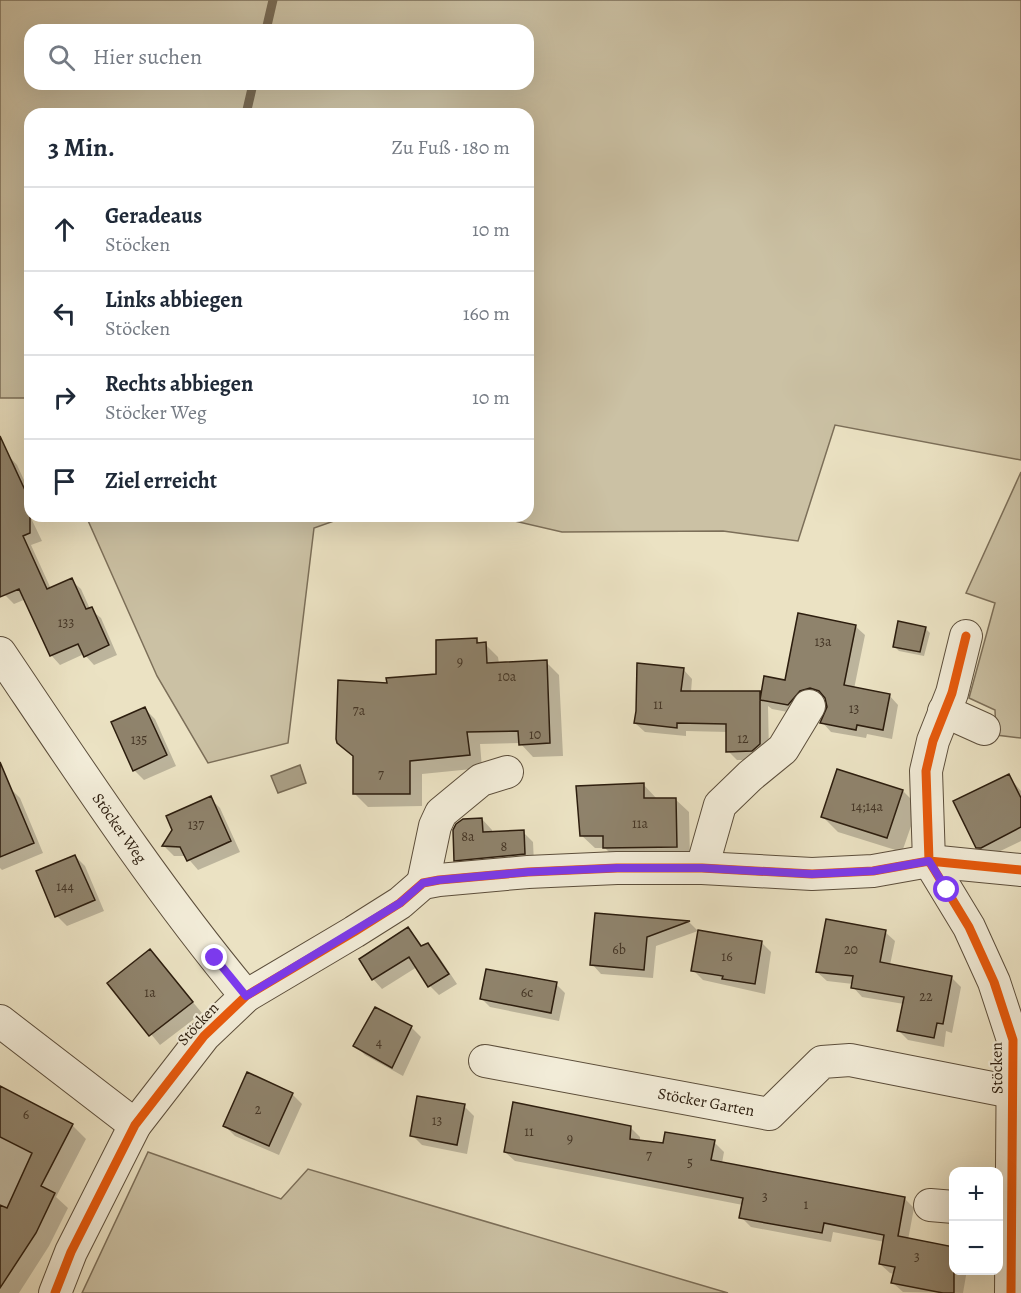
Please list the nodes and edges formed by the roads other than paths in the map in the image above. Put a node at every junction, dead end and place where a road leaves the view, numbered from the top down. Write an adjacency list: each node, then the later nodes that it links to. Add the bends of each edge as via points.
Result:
1 (966, 636): 4 (street, Stöcken)
2 (0, 653): 11 (street, Stöcker Weg, via 128,843)
3 (809, 706): 8 (street, via 783,749 720,805)
4 (945, 711): 5 (street); 7 (street, Stöcken, via 926,771)
5 (984, 729)
6 (507, 772): 10 (street, via 481,780 441,813)
7 (929, 861): 8 (street, via 873,871 812,874); 9 (street); 14 (street, Stöcken, via 969,927 994,982 1013,1040)
8 (702, 868): 10 (street, via 528,872)
9 (1021, 870)
10 (423, 883): 11 (street, Stöcken, via 400,903)
11 (246, 996): 15 (street, Stöcken, via 204,1036)
12 (0, 1021): 15 (street)
13 (485, 1061): 14 (street, Stöcker Garten, via 769,1114 822,1062 850,1060)
14 (1012, 1092): 16 (street, Stöcken)
15 (135, 1125): 17 (street, Stöcken, via 71,1252)
16 (1005, 1211): 18 (street, Stöcken)
17 (55, 1293)
18 (1011, 1293)

